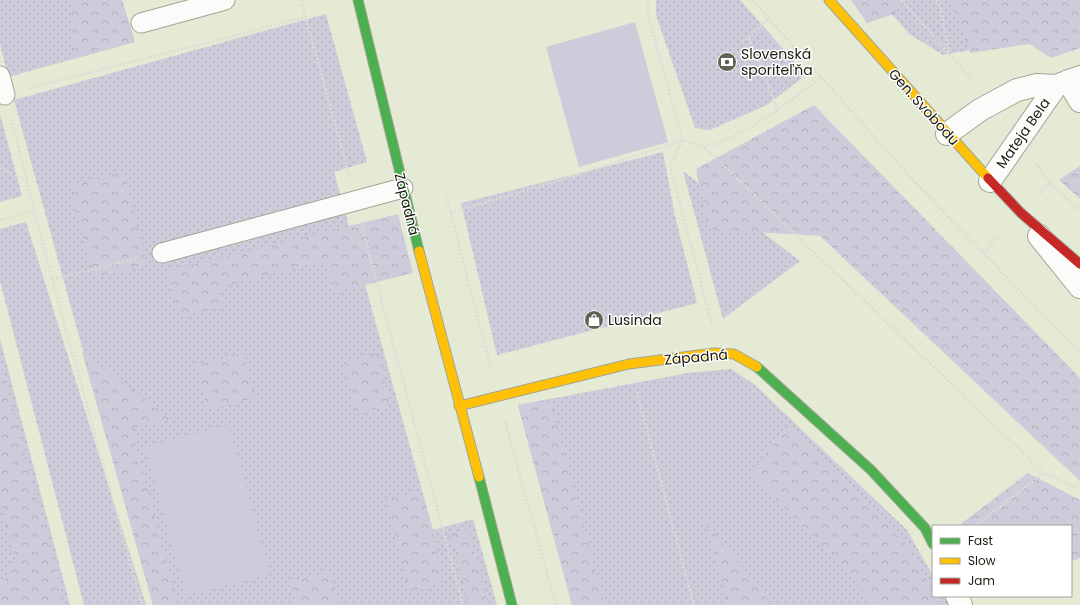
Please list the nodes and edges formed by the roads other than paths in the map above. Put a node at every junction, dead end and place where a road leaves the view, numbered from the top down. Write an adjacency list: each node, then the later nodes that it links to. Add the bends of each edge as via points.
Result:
1 (225, 0): 4 (lane)
2 (358, 0): 11 (street, Západná)
3 (829, 0): 9 (street, Gen. Svobodu)
4 (141, 23)
5 (0, 76): 7 (lane)
6 (1068, 82): 8 (street); 9 (street, Mateja Bela, via 1017,90); 10 (street, Mateja Bela)
7 (5, 95)
8 (1080, 101)
9 (947, 134): 10 (street, Gen. Svobodu)
10 (990, 180): 12 (street, Gen. Svobodu)
11 (403, 188): 13 (lane); 16 (street, Západná)
12 (1021, 213): 14 (street, Gen. Svobodu); 15 (street, Gen. Svobodu)
13 (162, 253)
14 (1080, 264)
15 (1080, 287)
16 (459, 406): 17 (street, Západná, via 629,364 714,353 734,354 754,365 871,470 925,528); 18 (street, Západná)
17 (932, 542)
18 (512, 605)

